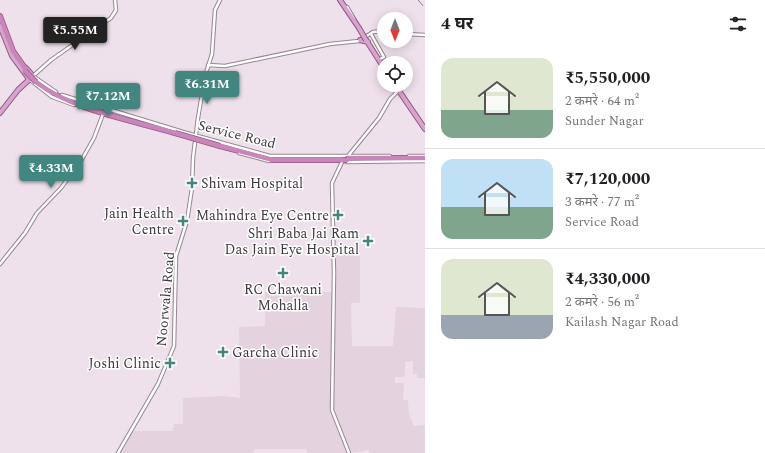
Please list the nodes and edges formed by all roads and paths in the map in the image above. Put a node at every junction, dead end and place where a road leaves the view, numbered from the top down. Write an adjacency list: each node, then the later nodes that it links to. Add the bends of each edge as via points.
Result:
1 (115, 0): 18 (street, via 116,10 112,17 54,56)
2 (220, 0): 16 (street, Noorwala Road, via 215,10)
3 (340, 0): 12 (main road, bridge)
4 (0, 11): 18 (main road, via 15,50)
5 (0, 16): 17 (highway, via 13,51)
6 (1, 26): 17 (highway, via 12,52); 19 (main road, Service Road, via 12,56)
7 (377, 33): 8 (street)
8 (371, 34): 11 (street); 15 (street)
9 (413, 34): 10 (street)
10 (425, 35)
11 (360, 40): 12 (main road); 16 (street, via 226,66)
12 (367, 40): 13 (main road); 14 (main road)
13 (377, 56)
14 (378, 56)
15 (384, 56)
16 (208, 66): 31 (street, Noorwala Road)
17 (26, 71): 23 (highway, bridge, via 36,82)
18 (33, 75): 19 (main road); 23 (street, via 52,90)
19 (29, 79): 24 (main road); 25 (street, Service Road, via 57,99)
20 (395, 92): 35 (street, via 379,118)
21 (401, 92): 28 (main road)
22 (401, 92): 29 (main road)
23 (78, 103): 26 (highway); 27 (highway)
24 (0, 112)
25 (103, 114): 26 (street, Service Road); 37 (street, via 95,136 81,161 61,188 37,213 25,233)
26 (133, 122): 30 (highway); 32 (street, Service Road)
27 (150, 123): 30 (highway); 31 (street, Service Road)
28 (425, 126)
29 (425, 130)
30 (175, 132): 33 (highway, bridge)
31 (195, 135): 32 (street, Noorwala Road); 34 (street, Service Road)
32 (195, 141): 35 (street, Service Road, via 272,162); 38 (street, Noorwala Road, via 187,221 176,255 174,346 158,384)
33 (220, 145): 34 (highway); 35 (highway, via 273,160)
34 (257, 154): 35 (highway, via 278,158)
35 (345, 158): 36 (highway); 39 (street, via 332,183 332,410)
36 (425, 158)
37 (0, 264)
38 (118, 453)
39 (349, 453)

